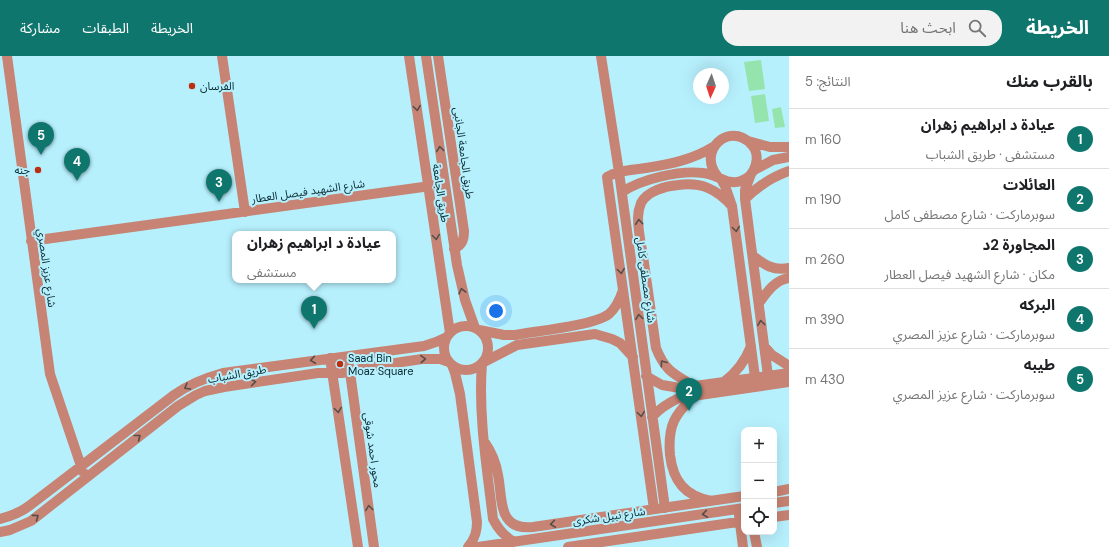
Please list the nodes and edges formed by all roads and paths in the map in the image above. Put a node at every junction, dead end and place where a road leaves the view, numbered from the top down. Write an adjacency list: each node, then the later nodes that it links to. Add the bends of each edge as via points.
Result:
1 (7, 56): 23 (street, شارع عزيز المصري)
2 (222, 56): 22 (street)
3 (409, 56): 8 (street, طريق الجامعة)
4 (426, 56): 7 (street, طريق الجامعة)
5 (438, 56): 24 (street, طريق الجامعة الجانبى, via 464,237 459,247)
6 (601, 56): 14 (street, شارع مصطفى كامل)
7 (431, 87): 8 (street); 17 (street, طريق الجامعة, one-way to 7)
8 (414, 89): 18 (street, طريق الجامعة, one-way to 18)
9 (748, 141): 10 (street, via 728,136); 11 (street, via 770,147); 15 (street, via 756,152 756,164)
10 (713, 147): 14 (street, via 681,162); 16 (street, via 711,166)
11 (789, 147)
12 (789, 157): 15 (street, via 773,160)
13 (789, 171): 20 (street, via 766,182)
14 (619, 172): 19 (street, شارع مصطفى كامل); 29 (street, one-way to 29, via 607,177)
15 (752, 172): 16 (street, via 742,181 727,182); 20 (street, via 745,190)
16 (719, 178): 19 (street, via 704,173 674,175 643,181); 21 (street, via 725,186)
17 (445, 184): 18 (street, شارع الشهيد فيصل العطار); 24 (street, طريق الجامعة)
18 (428, 187): 22 (street, شارع الشهيد فيصل العطار); 33 (street, طريق الجامعة, one-way to 33)
19 (622, 192): 46 (street, شارع مصطفى كامل, one-way to 19)
20 (746, 199): 25 (street)
21 (732, 206): 28 (street, one-way to 28); 51 (street, one-way to 21, via 670,372 656,348 638,210 647,196 666,187 678,185 702,185 713,189)
22 (245, 212): 23 (street, شارع الشهيد فيصل العطار)
23 (31, 241): 56 (street, شارع عزيز المصري, via 50,374)
24 (454, 250): 32 (street, طريق الجامعة, one-way to 24, via 463,293)
25 (753, 256): 26 (street); 27 (street)
26 (784, 274): 30 (street)
27 (755, 278): 28 (street); 30 (street)
28 (743, 280): 35 (street)
29 (623, 290): 31 (street, via 615,307); 38 (street)
30 (759, 303): 36 (street, one-way to 30)
31 (601, 319): 32 (street, via 504,335); 34 (street)
32 (477, 329): 33 (street, via 464,326); 40 (street, via 485,336 488,346 487,356)
33 (449, 335): 37 (street, طريق الشباب, via 424,346); 41 (street, via 444,349)
34 (603, 335): 38 (street, via 620,343); 40 (street, via 516,345)
35 (751, 344): 48 (street); 49 (street, via 741,366)
36 (764, 346): 42 (street); 47 (street)
37 (348, 356): 39 (street, طريق الشباب); 43 (street, محور احمد شوقى)
38 (633, 357): 55 (street, one-way to 55)
39 (330, 358): 45 (street); 56 (street, طريق الشباب, one-way to 56, via 223,373 194,383 174,395)
40 (483, 362): 41 (street, via 478,367 467,370); 53 (street, via 481,391)
41 (450, 363): 43 (street, طريق الشباب, one-way to 41, via 422,358 440,359); 73 (street, via 460,394)
42 (789, 366)
43 (350, 372): 45 (street, طريق الشباب); 80 (street, محور احمد شوقى, one-way to 43)
44 (789, 373): 47 (street)
45 (333, 374): 57 (street, طريق الشباب, one-way to 45, via 178,406 205,391 318,373); 79 (street, one-way to 79)
46 (646, 376): 51 (street, via 662,385); 52 (street, شارع مصطفى كامل)
47 (768, 376): 48 (street)
48 (755, 378): 49 (street)
49 (724, 382): 51 (street)
50 (789, 382): 51 (street)
51 (695, 390): 52 (street, via 668,402); 61 (street, via 673,422 669,438 670,459 676,480 683,488 701,499)
52 (652, 417): 54 (street, شارع مصطفى كامل)
53 (484, 441): 68 (street, one-way to 53, via 518,527 506,518 503,512 497,468); 71 (street)
54 (657, 453): 55 (street); 64 (street, شارع مصطفى كامل)
55 (647, 454): 66 (street)
56 (81, 466): 57 (street, شارع عزيز المصري); 70 (street, طريق الشباب, via 20,512)
57 (85, 479): 75 (street, طريق الشباب, one-way to 57, via 31,521)
58 (789, 489): 59 (street)
59 (777, 491)
60 (741, 496): 61 (street)
61 (712, 501): 64 (street)
62 (789, 501): 63 (street)
63 (777, 503)
64 (665, 508): 66 (street)
65 (741, 508): 74 (street, شارع نبيل شكرى, one-way to 74)
66 (654, 509): 68 (street)
67 (789, 514): 69 (street)
68 (610, 516): 74 (street)
69 (777, 516)
70 (0, 519)
71 (493, 519): 73 (street, via 485,524); 78 (street, via 505,536)
72 (741, 521): 83 (street)
73 (478, 522): 81 (street, via 477,532)
74 (612, 527): 78 (street, شارع نبيل شكرى)
75 (0, 532)
76 (743, 535): 84 (street)
77 (755, 535): 85 (street)
78 (514, 542): 82 (street, شارع نبيل شكرى)
79 (358, 547)
80 (374, 547)
81 (468, 547)
82 (478, 547)
83 (568, 547)
84 (743, 547)
85 (757, 547)

